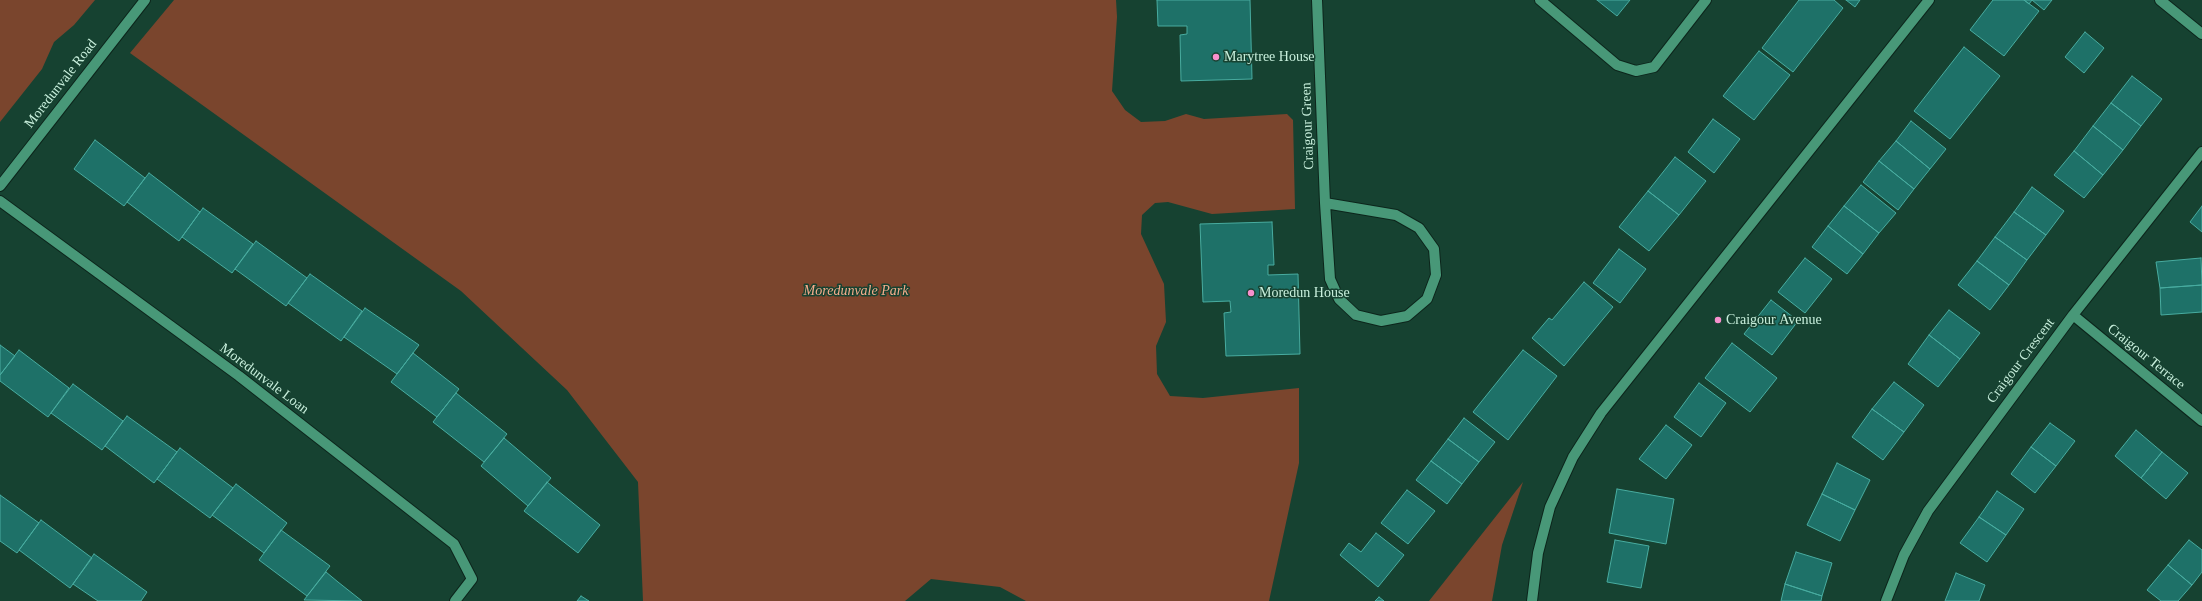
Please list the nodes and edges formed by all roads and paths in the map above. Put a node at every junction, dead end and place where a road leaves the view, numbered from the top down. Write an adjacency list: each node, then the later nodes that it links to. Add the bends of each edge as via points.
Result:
1 (144, 0): 9 (street, Moredunvale Road)
2 (1317, 0): 11 (street, Craigour Green)
3 (1540, 0): 4 (street, via 1617,65 1636,71 1654,67)
4 (1706, 0)
5 (1929, 0): 15 (street, via 1606,407 1577,450 1550,507 1538,553)
6 (2160, 0): 7 (street)
7 (2202, 34)
8 (2202, 152): 12 (street, Craigour Crescent)
9 (0, 186)
10 (0, 200): 14 (street, Moredunvale Loan, via 239,376 454,544 472,579)
11 (1325, 203): 11 (street, Craigour Green, via 1396,215 1419,228 1434,249 1436,275 1427,299 1407,316 1381,321 1356,315 1339,299 1330,279)
12 (2073, 315): 13 (street, Craigour Terrace); 16 (street, Craigour Crescent, via 1928,511 1904,555)
13 (2202, 421)
14 (455, 601)
15 (1532, 601)
16 (1886, 601)

